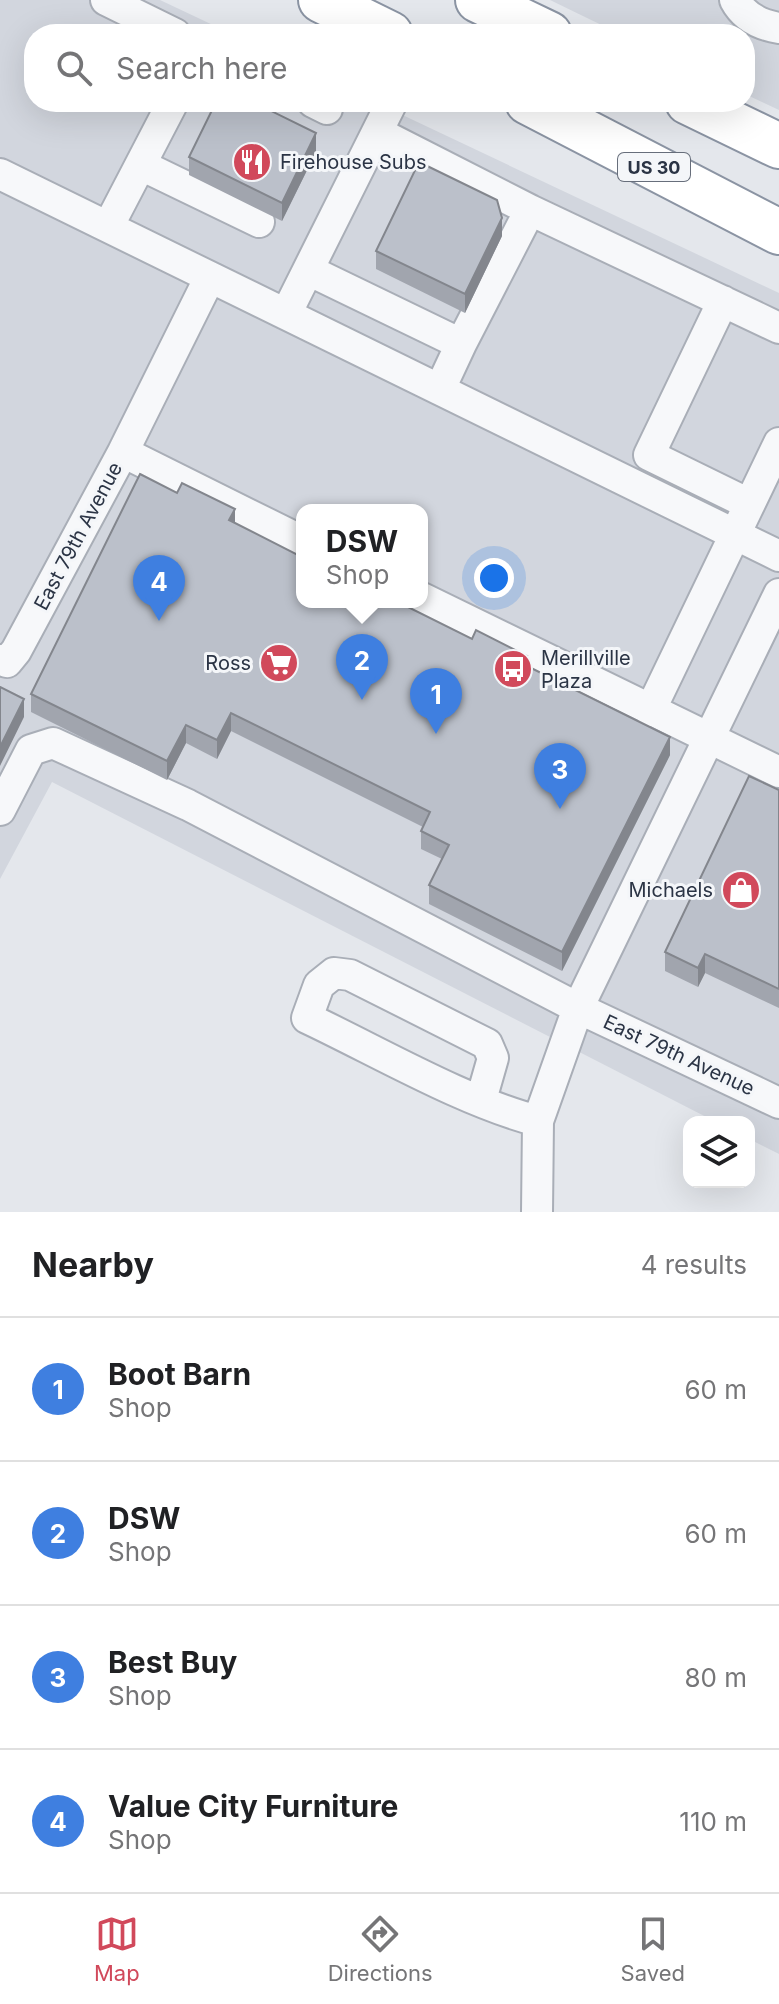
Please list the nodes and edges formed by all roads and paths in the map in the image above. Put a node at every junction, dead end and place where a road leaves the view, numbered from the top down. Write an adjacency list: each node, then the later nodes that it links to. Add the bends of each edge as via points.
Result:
1 (106, 0): 5 (street)
2 (321, 0): 6 (highway)
3 (478, 0): 7 (highway)
4 (735, 0): 8 (street, via 741,11)
5 (155, 24)
6 (370, 24)
7 (528, 24)
8 (779, 28)
9 (168, 112): 15 (street)
10 (387, 112): 13 (street)
11 (547, 112): 20 (highway, US 30)
12 (709, 112): 14 (highway)
13 (377, 132): 17 (street); 21 (street)
14 (779, 146)
15 (141, 165): 18 (street); 19 (street)
16 (0, 174): 19 (street)
17 (530, 210): 23 (street); 26 (street)
18 (259, 222)
19 (108, 227): 22 (street)
20 (779, 232)
21 (308, 270): 24 (street); 26 (street)
22 (210, 277): 24 (street); 29 (street)
23 (723, 301): 25 (street); 30 (street)
24 (286, 314): 27 (street)
25 (779, 328)
26 (461, 344): 27 (street)
27 (440, 389): 31 (street)
28 (779, 443): 32 (street)
29 (123, 452): 34 (street, East 79th Avenue); 38 (street, East 79th Avenue, via 16,651 7,662)
30 (649, 455): 31 (street); 32 (street)
31 (634, 484): 33 (street)
32 (749, 504): 33 (street)
33 (734, 534): 35 (street); 39 (street)
34 (296, 538)
35 (779, 556)
36 (779, 594): 40 (street)
37 (428, 601): 39 (street)
38 (0, 660)
39 (650, 711): 40 (street)
40 (710, 741): 41 (street); 43 (street)
41 (779, 772)
42 (0, 810): 43 (street, East 79th Avenue, via 31,750 53,743 188,805)
43 (578, 1008): 45 (street, East 79th Avenue); 46 (street)
44 (481, 1100): 44 (street, via 307,1018 319,985 334,973 350,975 487,1044 493,1058); 46 (street)
45 (779, 1103)
46 (538, 1121): 47 (street)
47 (537, 1212)

